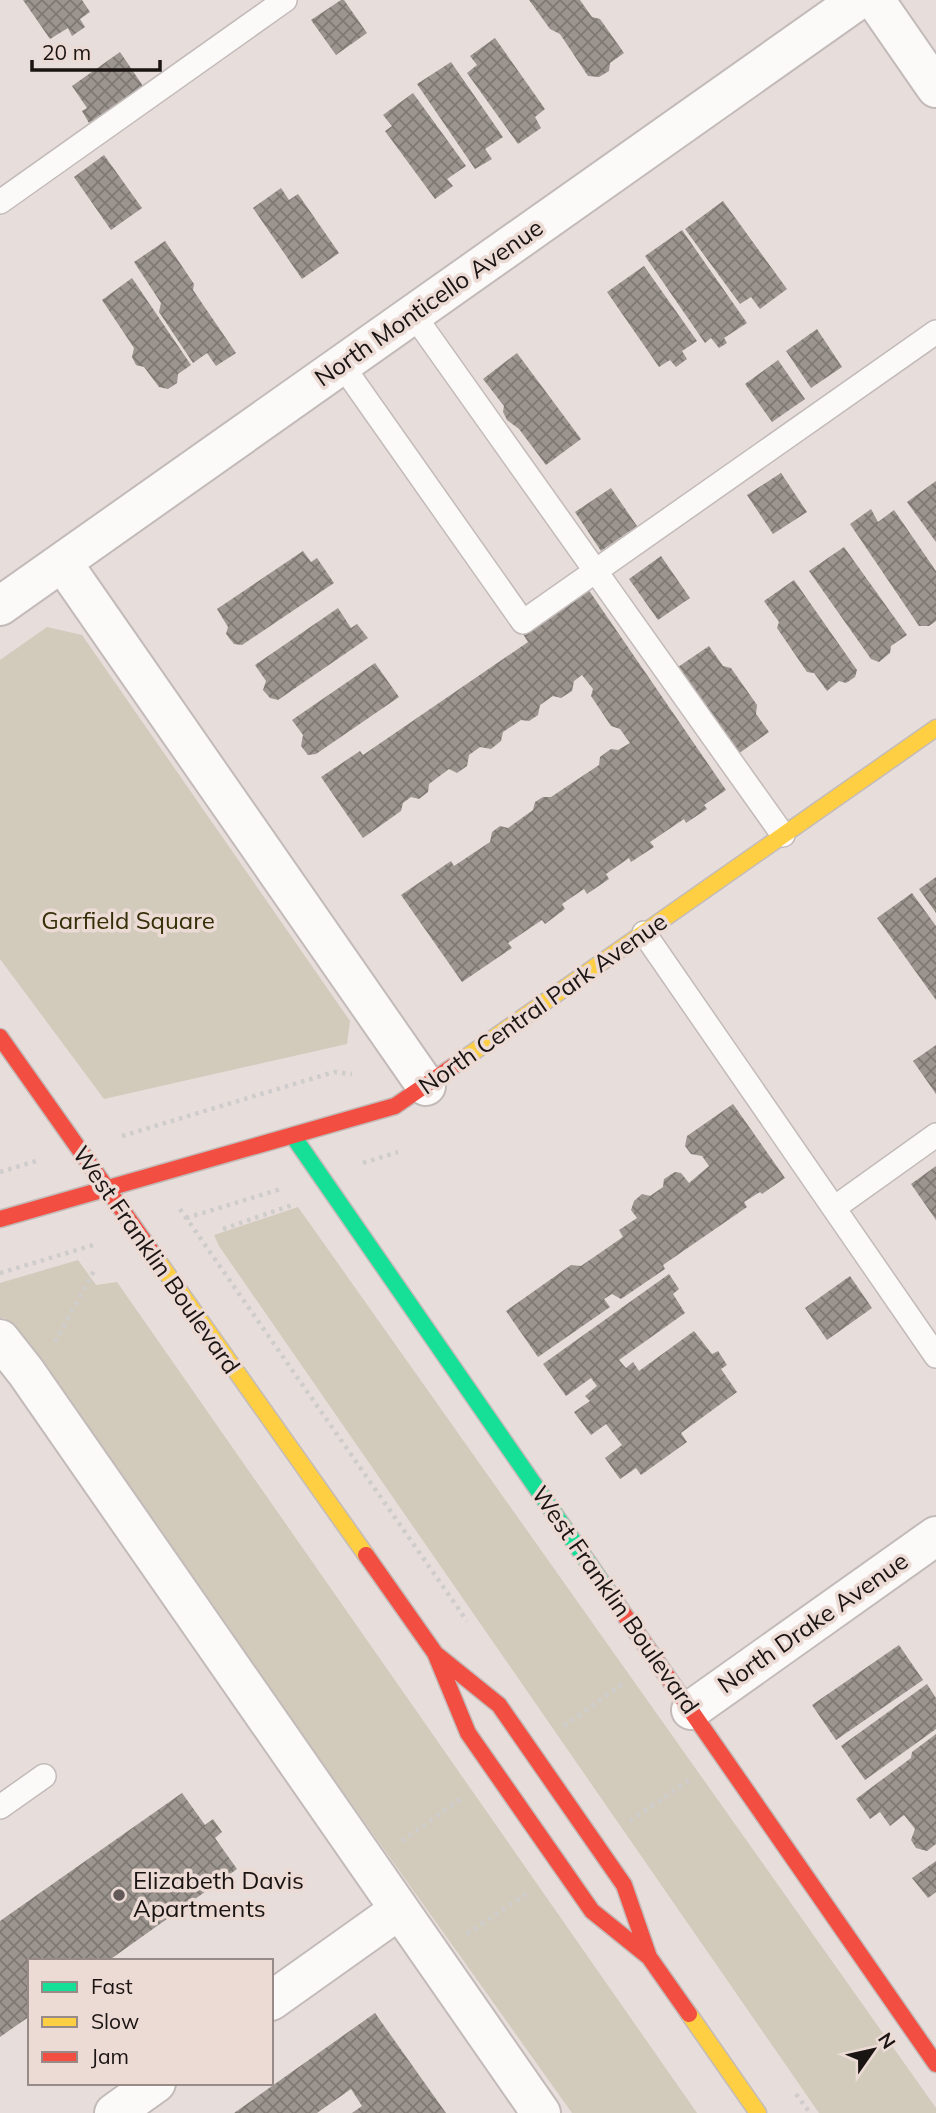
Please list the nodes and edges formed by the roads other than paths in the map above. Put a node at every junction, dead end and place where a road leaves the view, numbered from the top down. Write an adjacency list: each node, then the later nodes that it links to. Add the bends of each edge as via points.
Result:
1 (285, 0): 5 (lane)
2 (858, 0): 6 (street, North Monticello Avenue)
3 (875, 0): 4 (street)
4 (936, 88)
5 (0, 202)
6 (414, 314): 8 (street, North Monticello Avenue); 10 (lane)
7 (936, 332): 10 (lane)
8 (342, 365): 9 (street, North Monticello Avenue); 10 (lane, via 523,622)
9 (62, 562): 11 (street, North Monticello Avenue); 16 (street)
10 (596, 572): 13 (lane)
11 (0, 606)
12 (936, 728): 13 (street, North Central Park Avenue)
13 (783, 835): 14 (street, North Central Park Avenue)
14 (644, 933): 16 (street, North Central Park Avenue); 20 (lane)
15 (0, 1037): 19 (street, West Franklin Boulevard)
16 (426, 1086): 18 (street, North Central Park Avenue, via 395,1106)
17 (936, 1135): 20 (lane)
18 (293, 1136): 19 (street, North Central Park Avenue); 26 (street, West Franklin Boulevard)
19 (106, 1188): 21 (street, North Central Park Avenue); 25 (street, West Franklin Boulevard)
20 (834, 1208): 23 (lane)
21 (0, 1219)
22 (0, 1339): 29 (street)
23 (936, 1356)
24 (936, 1536): 26 (street, North Drake Avenue)
25 (435, 1653): 30 (street, West Franklin Boulevard, via 468,1733 592,1911); 30 (street, West Franklin Boulevard, via 499,1705 624,1885)
26 (691, 1710): 32 (street, West Franklin Boulevard)
27 (44, 1776): 28 (lane)
28 (0, 1807)
29 (399, 1910): 31 (street); 35 (street)
30 (649, 1957): 36 (street, West Franklin Boulevard)
31 (273, 2000)
32 (936, 2064)
33 (153, 2085): 34 (street)
34 (114, 2113)
35 (541, 2113)
36 (758, 2113)

